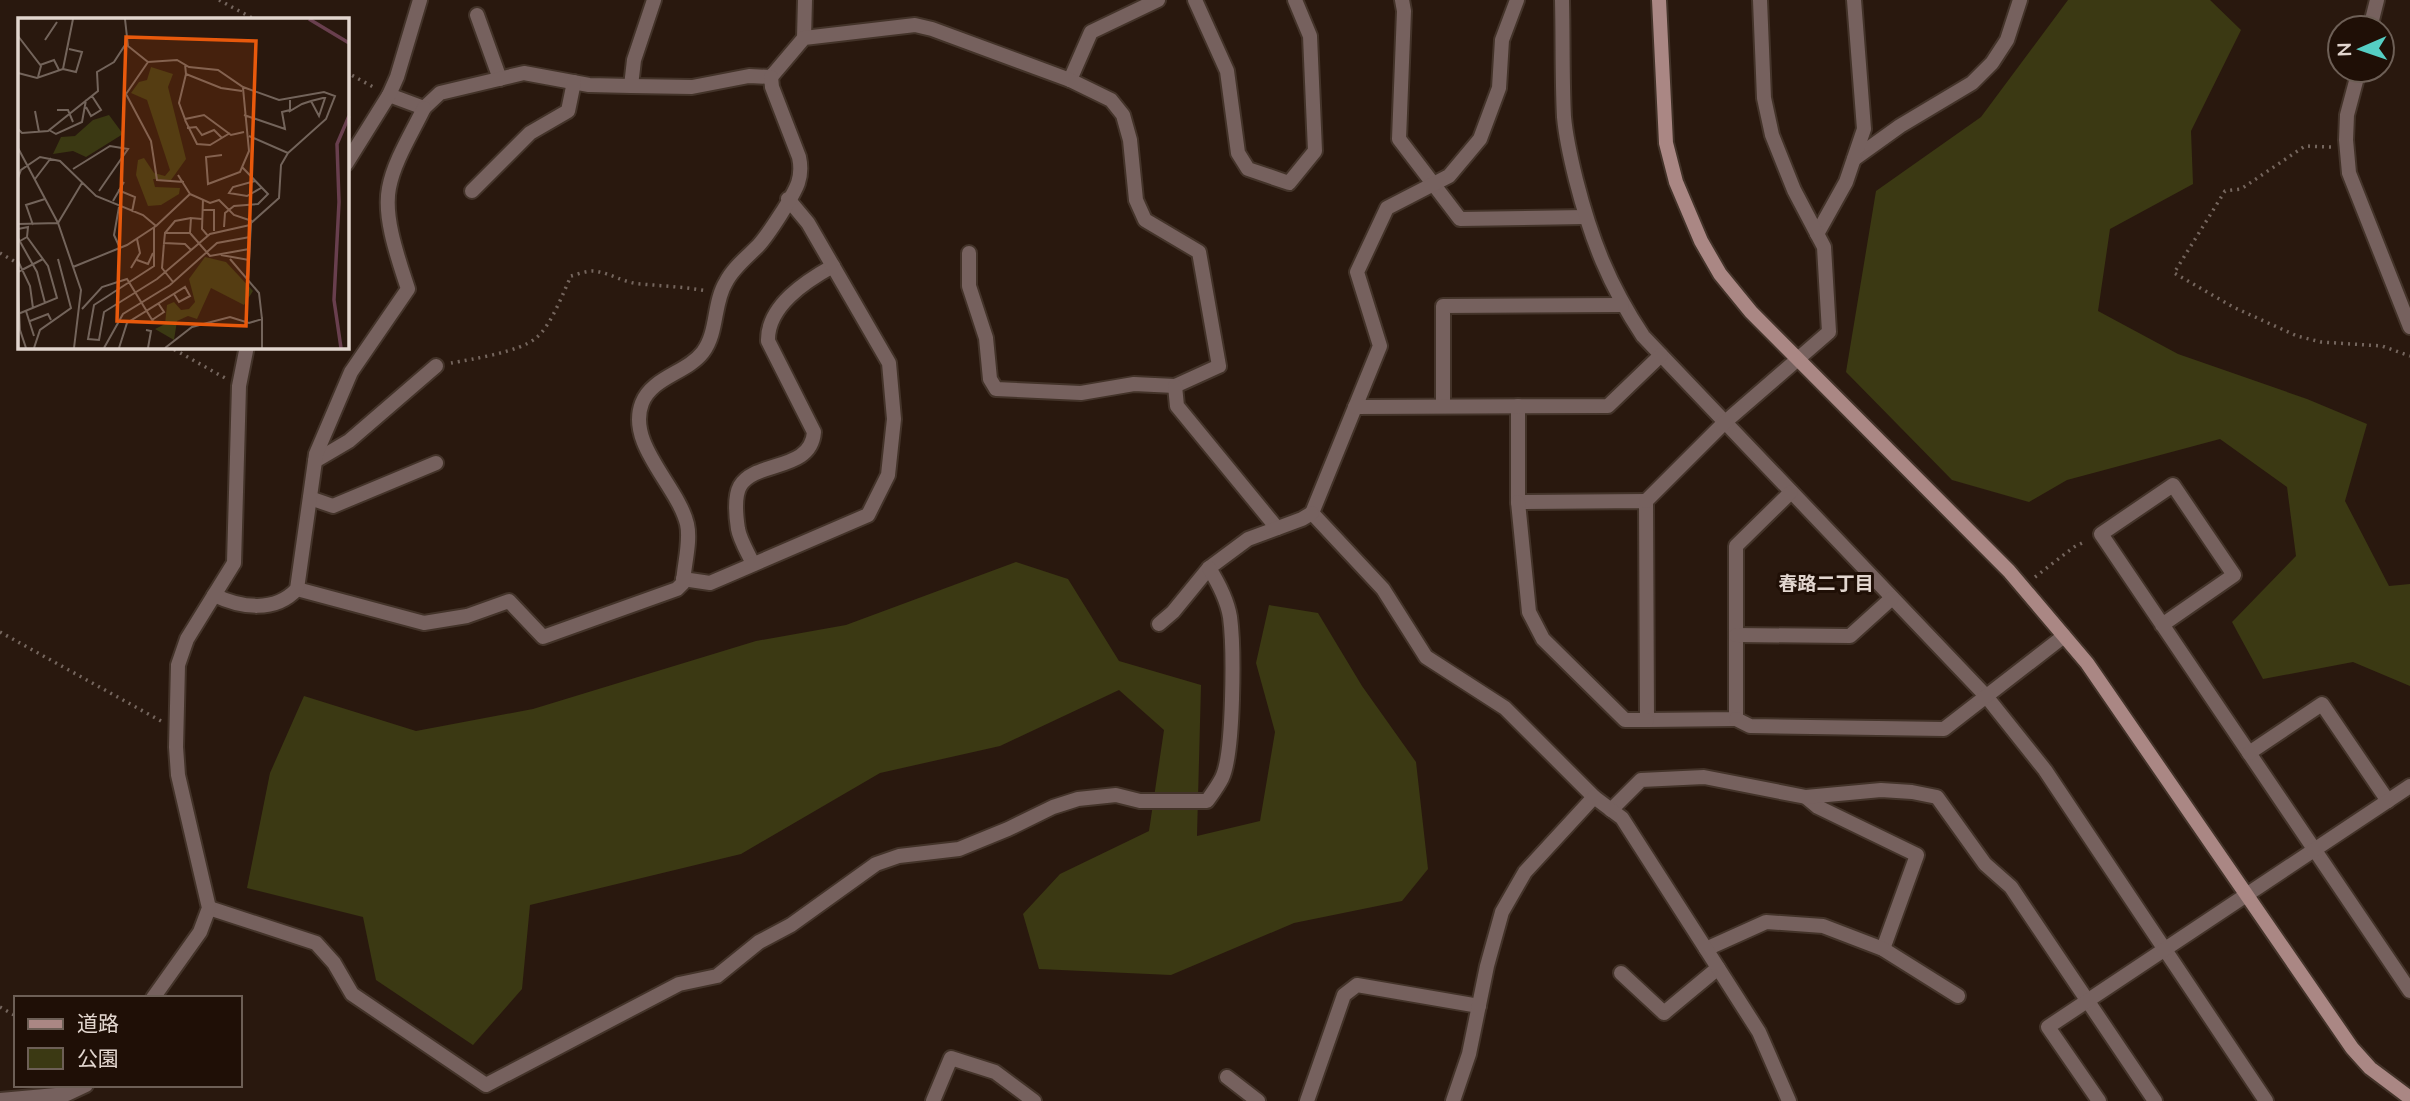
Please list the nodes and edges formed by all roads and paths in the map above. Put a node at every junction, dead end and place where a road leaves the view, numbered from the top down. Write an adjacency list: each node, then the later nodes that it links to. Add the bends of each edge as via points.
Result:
1 (219, 0): 16 (path)
2 (420, 0): 25 (street)
3 (654, 0): 24 (street, via 634,60)
4 (805, 0): 17 (street)
5 (1158, 0): 21 (street, via 1091,32)
6 (1195, 0): 7 (street, via 1227,71 1238,153 1248,169 1289,183 1315,151 1310,36)
7 (1295, 0)
8 (1402, 0): 30 (street, via 1399,139)
9 (1517, 0): 30 (street, via 1502,40 1499,88 1480,138 1449,176)
10 (1562, 0): 33 (street, via 1564,120)
11 (1659, 0): 46 (street, via 1666,144 1676,182 1720,274)
12 (1760, 0): 34 (street, via 1764,98 1772,135)
13 (1854, 0): 28 (street, via 1864,129)
14 (2020, 0): 28 (street, via 2007,40 1972,83)
15 (478, 15): 20 (street)
16 (252, 18)
17 (804, 38): 19 (street); 21 (street, via 915,25)
18 (348, 73): 25 (path)
19 (771, 77): 24 (street, via 749,76 692,87); 32 (street, via 801,169)
20 (500, 79): 22 (street, via 524,73); 26 (street, via 440,93)
21 (1070, 80): 49 (street, via 1111,100 1123,115 1136,200 1145,220 1199,252 1219,366)
22 (574, 82): 24 (street); 31 (street, via 568,111 530,133)
23 (2355, 84): 27 (street, via 2347,115)
24 (631, 86)
25 (388, 95): 26 (street); 29 (street)
26 (424, 108): 54 (street, via 388,190 396,248 408,289 351,372)
27 (2346, 148): 41 (street, via 2349,173); 45 (path, via 2305,146 2241,189 2225,191 2174,273 2233,307 2297,335 2322,342 2382,345)
28 (1854, 159): 34 (street)
29 (348, 161)
30 (1433, 184): 33 (street, via 1460,219); 52 (street, via 1387,208 1357,272 1380,346)
31 (472, 191)
32 (788, 200): 38 (street, via 808,223); 39 (street, via 761,243)
33 (1584, 216): 40 (street)
34 (1817, 234): 46 (street, via 1824,247 1829,332)
35 (0, 253): 37 (path)
36 (969, 253): 49 (street, via 969,286 996,389 1081,393 1134,384)
37 (18, 263)
38 (833, 266): 63 (street, via 801,284 768,328 768,341 814,432 813,445 805,454 741,483 736,495 738,531); 63 (street, via 889,363 894,419 888,475 868,515)
39 (720, 293): 47 (path, via 620,281 591,271 571,276 536,338 481,358); 65 (street, via 709,341 701,354 649,390 638,419 643,441 688,527)
40 (1622, 305): 44 (street); 50 (street, via 1443,306)
41 (2410, 327)
42 (172, 348): 48 (path)
43 (247, 348): 48 (street)
44 (1661, 355): 51 (street, via 1608,405); 53 (street)
45 (2410, 356)
46 (1798, 359): 53 (street); 66 (street)
47 (436, 366): 54 (street, via 349,441)
48 (239, 386): 68 (street, via 234,563)
49 (1175, 386): 61 (street, via 1177,406)
50 (1443, 406): 51 (street); 52 (street)
51 (1518, 406): 59 (street)
52 (1355, 407): 60 (street)
53 (1724, 422): 56 (street); 58 (street)
54 (315, 461): 57 (street)
55 (436, 463): 57 (street, via 333,506)
56 (1791, 492): 69 (street); 73 (street, via 1736,546)
57 (310, 498): 67 (street)
58 (1646, 501): 59 (street); 77 (street)
59 (1518, 502): 77 (street, via 1529,612 1543,639 1625,720)
60 (1312, 513): 61 (street); 81 (street, via 1383,589 1426,657 1505,708)
61 (1277, 528): 64 (street, via 1248,539)
62 (2101, 534): 66 (path, via 2074,547); 71 (street); 71 (street, via 2173,485 2234,575)
63 (753, 564): 65 (street, via 710,583)
64 (1209, 568): 70 (street); 87 (street, via 1222,589 1230,617 1232,672 1223,776 1207,801 1140,802 1116,795 1078,799 959,849 898,856 876,864 791,925 759,942 717,976 679,984 486,1085 352,994 334,962 316,943)
65 (683, 579): 67 (street, via 677,589 543,637 509,601 467,616 424,623)
66 (2023, 587): 74 (street)
67 (298, 589): 68 (street, via 259,606 233,604)
68 (214, 595): 78 (street, via 187,639 178,665)
69 (1892, 598): 73 (street, via 1850,636); 75 (street)
70 (1158, 624)
71 (2162, 625): 79 (street)
72 (0, 632): 78 (path)
73 (1736, 635): 76 (street)
74 (2064, 636): 75 (street); 86 (street)
75 (1986, 696): 76 (street, via 1944,729 1750,726); 90 (street, via 2045,770)
76 (1737, 719): 77 (street)
77 (1647, 720)
78 (176, 729): 87 (street, via 178,775)
79 (2249, 753): 83 (street, via 2322,704); 85 (street)
80 (2410, 786): 83 (street)
81 (1594, 797): 84 (street); 97 (street, via 1525,872 1502,912)
82 (1806, 797): 84 (street, via 1704,778 1641,780); 89 (street, via 1917,855); 96 (street, via 1881,790 1937,797 1985,864 2011,887)
83 (2388, 801): 85 (street)
84 (1611, 810): 88 (street, via 1622,818)
85 (2315, 850): 86 (street); 93 (street)
86 (2247, 895): 90 (street); 100 (street, via 2352,1048)
87 (209, 908): 94 (street, via 200,932)
88 (1706, 949): 89 (street, via 1766,922 1823,926); 91 (street)
89 (1883, 949): 95 (street)
90 (2165, 949): 96 (street); 111 (street)
91 (1718, 968): 92 (street, via 1664,1013); 102 (street, via 1759,1032)
92 (1621, 973)
93 (2410, 991)
94 (154, 996)
95 (1958, 996)
96 (2088, 1001): 109 (street, via 2048,1027); 110 (street)
97 (1479, 1006): 107 (street, via 1357,985 1343,995); 108 (street)
98 (1227, 1077): 106 (street)
99 (82, 1087): 101 (street)
100 (2410, 1098)
101 (49, 1099): 103 (street)
102 (1785, 1099)
103 (0, 1100)
104 (933, 1101): 105 (street, via 951,1058 995,1072)
105 (1034, 1101)
106 (1258, 1101)
107 (1307, 1101)
108 (1453, 1101)
109 (2099, 1101)
110 (2155, 1101)
111 (2266, 1101)

